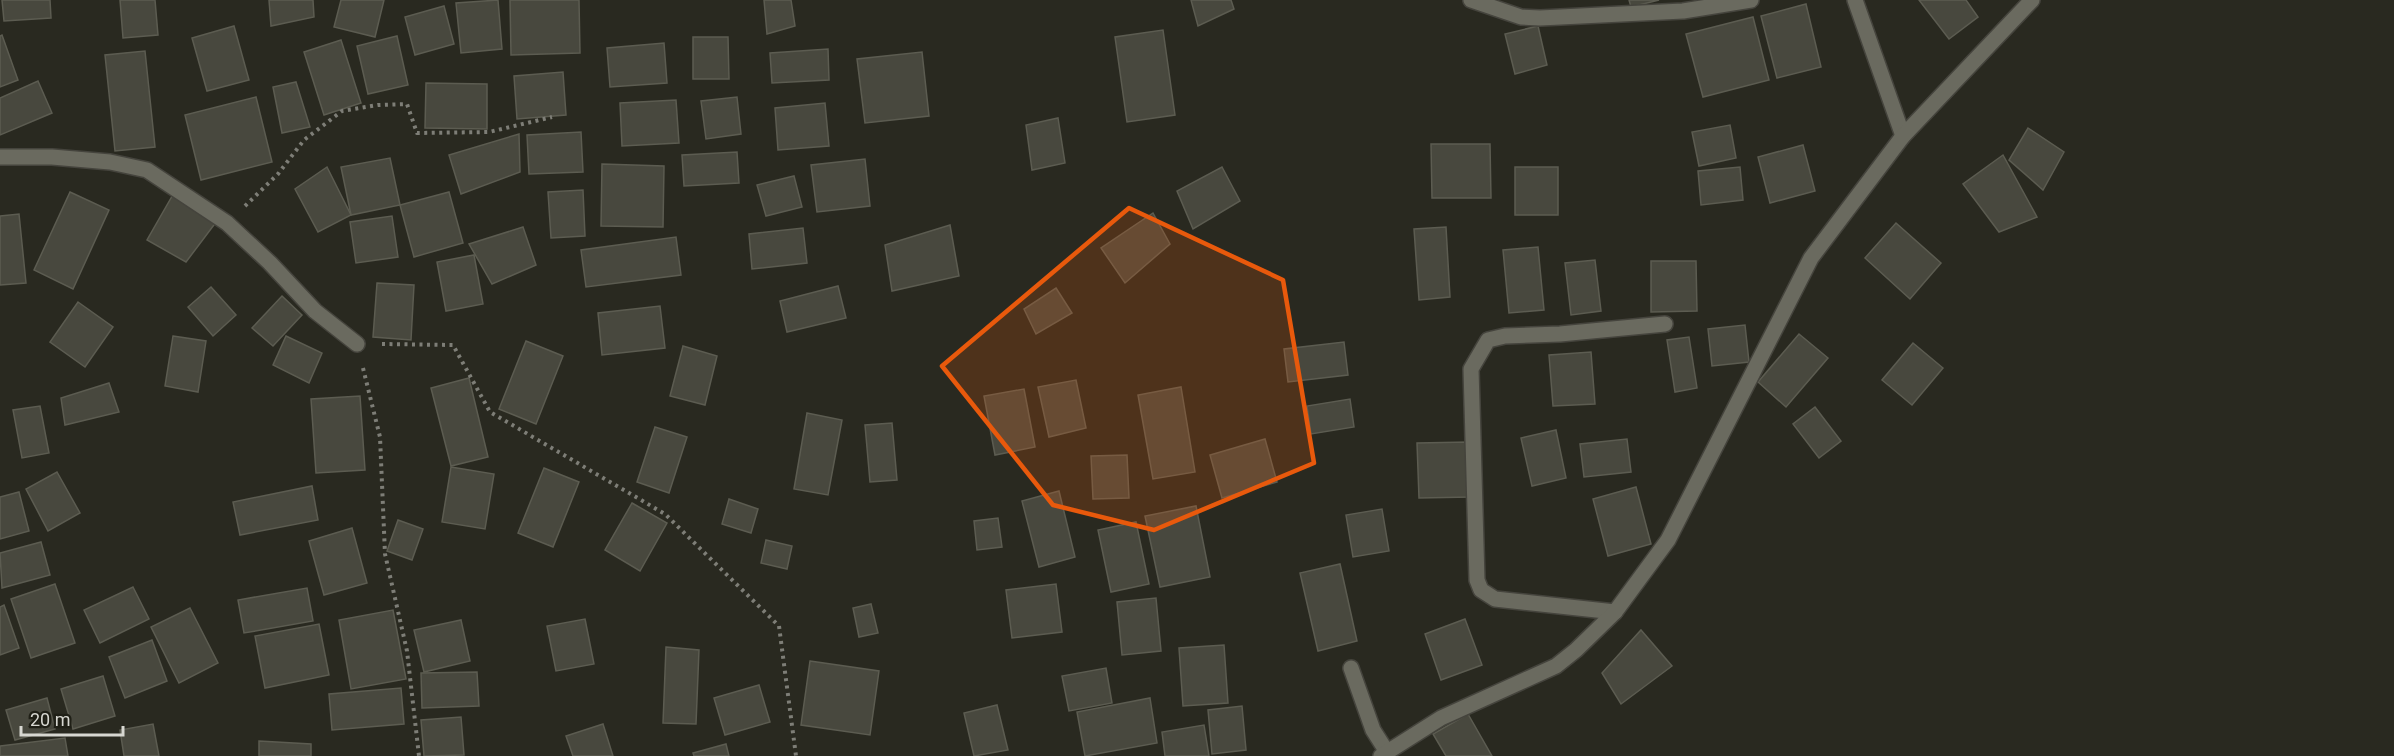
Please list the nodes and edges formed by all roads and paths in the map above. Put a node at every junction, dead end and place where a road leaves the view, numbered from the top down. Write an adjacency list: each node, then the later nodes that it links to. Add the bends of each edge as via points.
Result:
1 (1471, 0): 2 (street, via 1521,17 1540,18 1683,10)
2 (1751, 0)
3 (1855, 0): 6 (street)
4 (2032, 0): 6 (street)
5 (552, 117): 8 (path, via 489,132 417,133 407,104 342,111 304,140 278,174)
6 (1903, 136): 11 (street, via 1811,258 1668,540)
7 (0, 157): 8 (street, via 110,162 147,170)
8 (227, 223): 10 (street, via 315,311)
9 (1665, 324): 11 (street, via 1505,336 1488,340 1471,369 1481,590 1495,599)
10 (357, 344): 14 (path, via 380,437 385,554 407,651); 15 (path, via 453,345 490,412 665,514 779,626)
11 (1615, 612): 13 (street, via 1556,666 1441,718)
12 (1351, 668): 13 (street)
13 (1384, 754)
14 (419, 756)
15 (796, 756)

